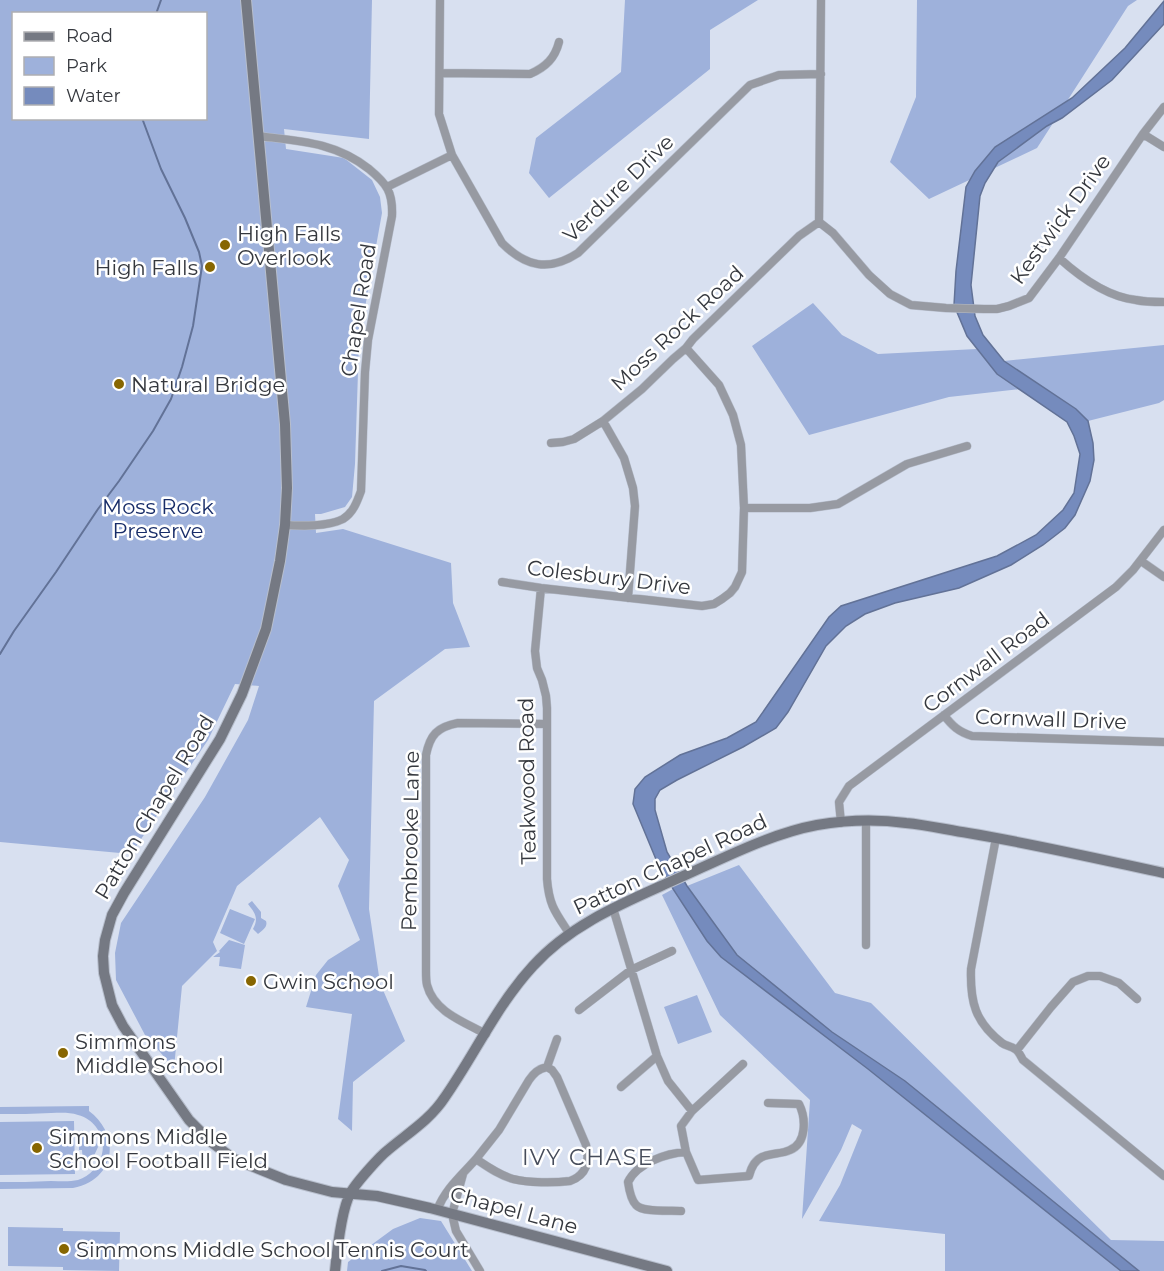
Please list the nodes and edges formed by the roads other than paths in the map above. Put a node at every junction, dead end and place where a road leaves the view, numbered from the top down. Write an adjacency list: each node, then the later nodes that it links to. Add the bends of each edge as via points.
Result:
1 (246, 0): 9 (street, Patton Chapel Road)
2 (440, 0): 5 (street, Verdure Drive)
3 (821, 0): 6 (street)
4 (559, 42): 5 (street, via 556,54 547,64 530,74)
5 (440, 74): 11 (street, Verdure Drive, via 439,114)
6 (820, 74): 11 (street, Verdure Drive, via 778,75 750,85 578,253 551,265 532,264 502,243); 13 (street)
7 (1164, 107): 8 (street, Kestwick Drive)
8 (1143, 134): 10 (street); 14 (street, Kestwick Drive)
9 (258, 136): 12 (street, via 334,148 363,164); 21 (street, Patton Chapel Road, via 285,424)
10 (1164, 147)
11 (452, 155): 12 (street)
12 (387, 187): 21 (street, Chapel Road, via 392,216 364,372 361,491 351,512 342,519 310,526)
13 (819, 222): 14 (street, Kestwick Drive, via 890,294 911,305 984,309 1009,306 1029,298); 16 (street, Moss Rock Road, via 799,236)
14 (1059, 258): 15 (street, via 1114,295)
15 (1164, 302)
16 (686, 348): 17 (street, Moss Rock Road); 20 (street, Colesbury Drive, via 718,385 733,415 741,445)
17 (603, 421): 18 (street, Moss Rock Road, via 574,439); 27 (street, via 624,458 633,488)
18 (551, 443)
19 (967, 446): 20 (street, via 907,464 838,504)
20 (744, 508): 27 (street, Colesbury Drive, via 742,572 735,587 722,599 702,606)
21 (285, 525): 55 (street, Patton Chapel Road, via 266,629 242,694 220,739 112,915 105,940 104,974 112,1005 123,1026 189,1120 211,1142 262,1172)
22 (1164, 530): 23 (street, Cornwall Road)
23 (1141, 561): 24 (street); 28 (street, Cornwall Road, via 1116,588)
24 (1164, 577)
25 (502, 582): 26 (street, Colesbury Drive)
26 (541, 588): 27 (street, Colesbury Drive); 29 (street, Teakwood Road, via 535,651 546,696)
27 (628, 598)
28 (945, 715): 30 (street, Cornwall Drive, via 956,729 972,736); 32 (street, Cornwall Road, via 849,786 840,802)
29 (546, 724): 36 (street, Teakwood Road, via 548,897); 42 (street, Pembrooke Lane, via 458,723 437,731 426,755 427,986 439,1007)
30 (1164, 742)
31 (866, 820): 32 (street, Patton Chapel Road); 33 (street, Patton Chapel Road); 37 (street)
32 (841, 823): 35 (street, Patton Chapel Road, via 785,833)
33 (996, 838): 34 (street, Patton Chapel Road); 44 (street, via 970,991 987,1029)
34 (1164, 873)
35 (613, 908): 36 (street, Patton Chapel Road); 39 (street)
36 (569, 933): 42 (street, Patton Chapel Road, via 524,976)
37 (866, 945)
38 (672, 951): 39 (street)
39 (631, 970): 41 (street); 45 (street)
40 (1137, 999): 44 (street, via 1119,983 1100,976 1073,982)
41 (579, 1010)
42 (486, 1034): 55 (street, Patton Chapel Road, via 432,1114 385,1152)
43 (557, 1039): 47 (street)
44 (1017, 1050): 54 (street, via 1023,1060)
45 (657, 1056): 48 (street); 50 (street, via 668,1081)
46 (743, 1064): 50 (street)
47 (547, 1067): 52 (street, via 529,1080); 52 (street, via 557,1077 586,1145 588,1163 581,1175 563,1182 514,1179)
48 (621, 1087)
49 (768, 1103): 51 (street, via 799,1104 804,1133 799,1145 791,1150 761,1157 749,1176 698,1180)
50 (692, 1111): 51 (street, via 681,1126)
51 (686, 1152): 57 (street, via 654,1161 628,1182 639,1208)
52 (476, 1159): 53 (street)
53 (463, 1174): 56 (street, via 451,1184); 58 (street)
54 (1164, 1176)
55 (350, 1193): 56 (street, Chapel Lane); 59 (street)
56 (437, 1210): 58 (street, Chapel Lane)
57 (681, 1210)
58 (452, 1214): 60 (street, via 456,1231); 61 (street, Chapel Lane)
59 (335, 1271)
60 (480, 1271)
61 (667, 1271)

